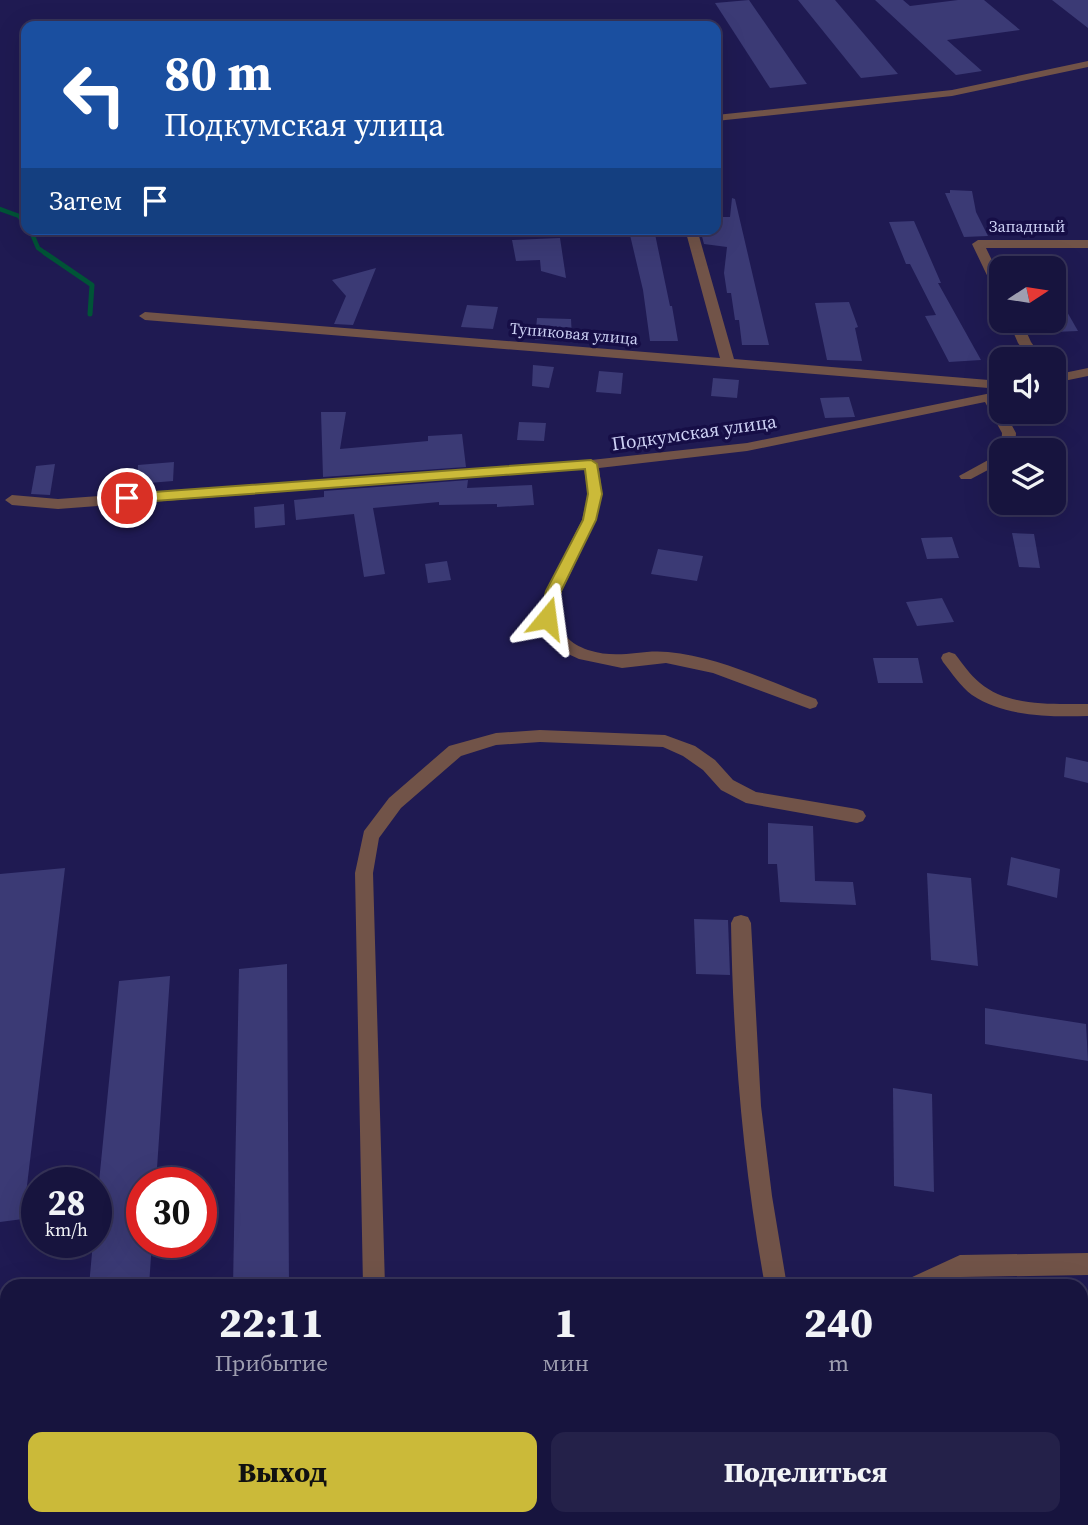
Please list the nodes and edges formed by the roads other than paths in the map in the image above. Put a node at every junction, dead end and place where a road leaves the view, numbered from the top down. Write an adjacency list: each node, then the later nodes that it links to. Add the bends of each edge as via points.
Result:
1 (1088, 64): 2 (street, via 952,93)
2 (721, 117)
3 (693, 235): 7 (street)
4 (1088, 244): 5 (street, Западный, via 978,244)
5 (989, 267)
6 (145, 316): 7 (street, Тупиковая улица)
7 (728, 363): 10 (street, Тупиковая улица)
8 (1088, 372): 9 (street)
9 (1066, 377)
10 (989, 384)
11 (989, 398): 12 (street, Подкумская улица, via 747,447)
12 (591, 464): 15 (street, Подкумская улица, via 58,504); 17 (street, via 595,494 589,520 554,591 547,618 559,643 585,655 622,662 666,657 716,668)
13 (989, 464): 14 (street)
14 (966, 476)
15 (12, 500)
16 (949, 658): 18 (street, via 978,690 1008,703)
17 (810, 703)
18 (1088, 709)
19 (857, 816): 22 (street, via 752,798 727,785 689,751 665,741 540,736 496,739 455,751 426,773 370,836 364,873)
20 (741, 923): 23 (street, via 741,1012 761,1206)
21 (1088, 1264): 24 (street, via 960,1266)
22 (374, 1279)
23 (775, 1279)
24 (933, 1279)

